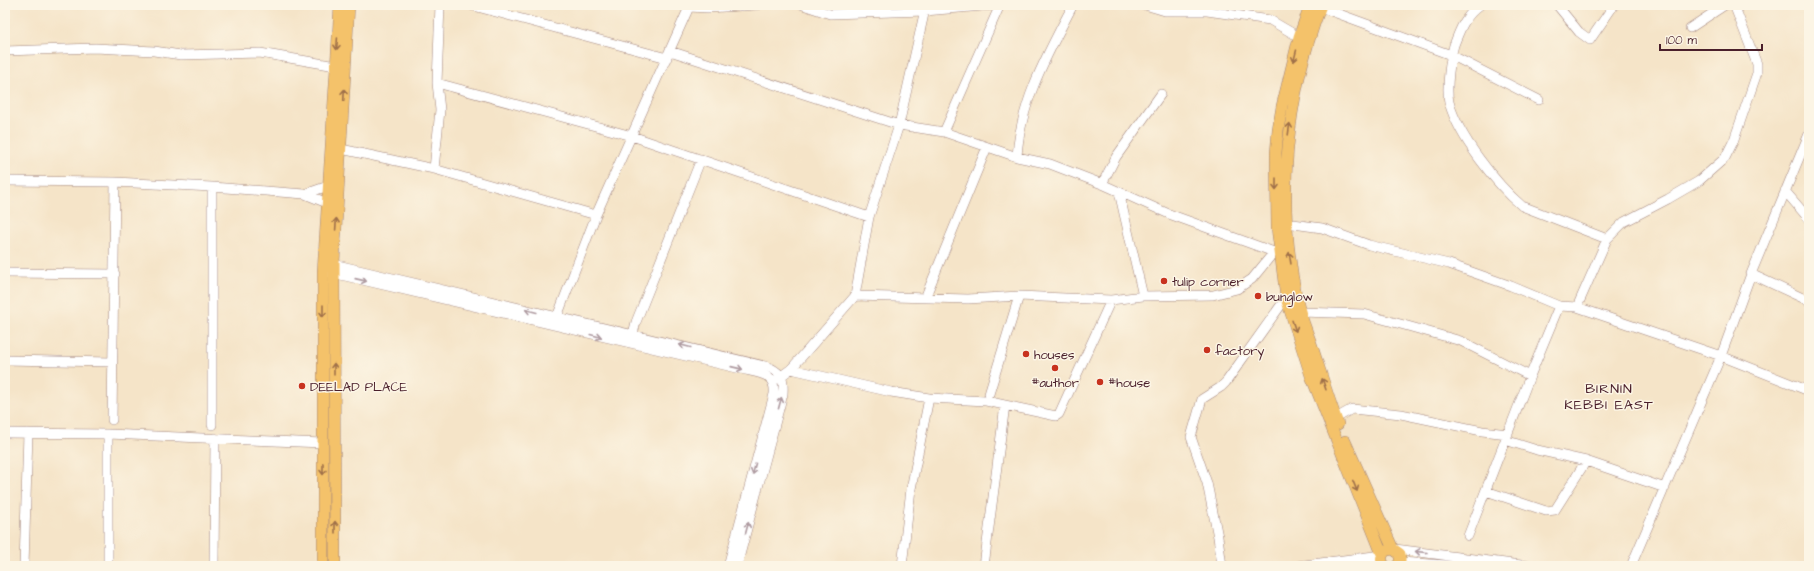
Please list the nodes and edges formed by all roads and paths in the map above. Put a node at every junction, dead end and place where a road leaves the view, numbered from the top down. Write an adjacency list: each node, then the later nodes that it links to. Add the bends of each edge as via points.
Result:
1 (340, 5): 24 (main road, one-way to 24)
2 (349, 5): 33 (main road, one-way to 2)
3 (440, 5): 25 (street)
4 (470, 5): 22 (street)
5 (757, 5): 16 (street, via 708,8)
6 (803, 5): 18 (street, via 830,14)
7 (994, 5): 18 (street)
8 (1000, 5): 29 (street)
9 (1073, 5): 34 (street, via 1040,69 1018,137)
10 (1145, 5): 20 (street, via 1165,11 1207,11 1270,20)
11 (1480, 5): 23 (street, via 1467,15)
12 (1557, 5): 13 (street, via 1579,32 1590,40)
13 (1614, 5)
14 (1725, 5): 19 (street)
15 (1734, 5): 50 (street, via 1757,64 1757,74 1734,140 1725,158 1699,180 1624,222)
16 (690, 6): 22 (street)
17 (1317, 6): 20 (main road); 23 (street); 49 (main road, one-way to 17, via 1286,165 1293,102)
18 (926, 8): 28 (street)
19 (1690, 28)
20 (1299, 37): 51 (main road, one-way to 51, via 1278,130)
21 (5, 51): 24 (street, via 95,48 181,55 260,53)
22 (668, 55): 28 (street); 31 (street)
23 (1451, 55): 27 (street); 50 (street, via 1449,101 1456,121 1483,164 1522,206)
24 (336, 66): 40 (main road)
25 (437, 83): 31 (street); 36 (street, via 440,110)
26 (1161, 94): 39 (street, via 1116,157)
27 (1539, 100)
28 (899, 125): 29 (street); 47 (street)
29 (944, 132): 32 (street)
30 (1809, 134): 42 (street)
31 (632, 136): 35 (street); 46 (street)
32 (987, 147): 34 (street); 59 (street)
33 (341, 149): 36 (street); 52 (main road, one-way to 33)
34 (1017, 157): 39 (street, via 1050,164)
35 (701, 159): 47 (street); 68 (street)
36 (434, 169): 46 (street)
37 (5, 181): 38 (street)
38 (115, 182): 41 (street); 54 (street)
39 (1102, 184): 43 (street)
40 (328, 186): 44 (street); 45 (main road)
41 (212, 187): 44 (street); 82 (street)
42 (1785, 191): 48 (street); 55 (street)
43 (1120, 192): 51 (street, via 1170,214); 58 (street)
44 (305, 194): 45 (street)
45 (327, 203): 52 (main road)
46 (596, 215): 66 (street)
47 (869, 217): 56 (street)
48 (1809, 219)
49 (1286, 223): 63 (street, via 1322,228 1369,245 1449,264); 65 (main road, one-way to 49)
50 (1607, 239): 64 (street)
51 (1277, 252): 58 (street, via 1252,279 1237,289 1213,294); 60 (main road)
52 (328, 267): 66 (street, one-way to 52); 67 (street, one-way to 67); 88 (main road, one-way to 88); 100 (main road, one-way to 52)
53 (5, 273): 54 (street)
54 (115, 274): 71 (street)
55 (1751, 274): 62 (street); 69 (street)
56 (855, 296): 59 (street); 72 (street)
57 (1019, 296): 59 (street); 61 (street); 77 (street)
58 (1143, 296): 61 (street)
59 (925, 298)
60 (1286, 298): 94 (main road, one-way to 94, via 1311,376); 105 (street, via 1226,382 1202,399 1191,437 1206,483)
61 (1111, 300): 79 (street, via 1059,414 1053,416)
62 (1809, 301)
63 (1559, 306): 64 (street); 74 (street)
64 (1577, 307): 69 (street)
65 (1300, 312): 74 (street, via 1364,314 1411,327 1461,341); 80 (main road, one-way to 65)
66 (557, 317): 67 (street)
67 (579, 327): 68 (street); 75 (street, one-way to 75, via 766,375)
68 (633, 334): 73 (street, one-way to 68, via 769,367)
69 (1721, 356): 76 (street); 90 (street)
70 (5, 360): 71 (street)
71 (112, 362): 81 (street)
72 (791, 369): 73 (street); 78 (street, via 871,388)
73 (782, 376): 75 (street); 102 (street, one-way to 73, via 783,394)
74 (1530, 376): 86 (street)
75 (773, 382): 101 (street, one-way to 101, via 774,394)
76 (1809, 391)
77 (989, 394)
78 (929, 398): 79 (street, via 986,401); 103 (street, via 911,489)
79 (1005, 405): 104 (street)
80 (1336, 418): 86 (street, via 1352,408 1401,414); 93 (main road)
81 (112, 420)
82 (212, 425)
83 (5, 433): 84 (street)
84 (28, 433): 85 (street); 96 (street)
85 (108, 434): 87 (street); 97 (street)
86 (1506, 437): 89 (street, via 1537,450); 91 (street)
87 (215, 438): 88 (street); 98 (street)
88 (323, 443): 99 (main road, one-way to 99)
89 (1586, 461): 90 (street); 91 (street, via 1555,510 1546,511)
90 (1665, 488): 110 (street)
91 (1486, 491): 92 (street)
92 (1468, 536)
93 (1394, 549): 94 (main road, via 1389,549); 95 (main road, via 1400,554); 109 (street, one-way to 93)
94 (1383, 560): 106 (street); 107 (street)
95 (1399, 564): 108 (street)
96 (24, 566)
97 (108, 566)
98 (214, 566)
99 (323, 566)
100 (335, 566)
101 (728, 566)
102 (737, 566)
103 (902, 566)
104 (984, 566)
105 (1222, 566)
106 (1296, 566)
107 (1366, 566)
108 (1462, 566)
109 (1529, 566)
110 (1631, 566)

